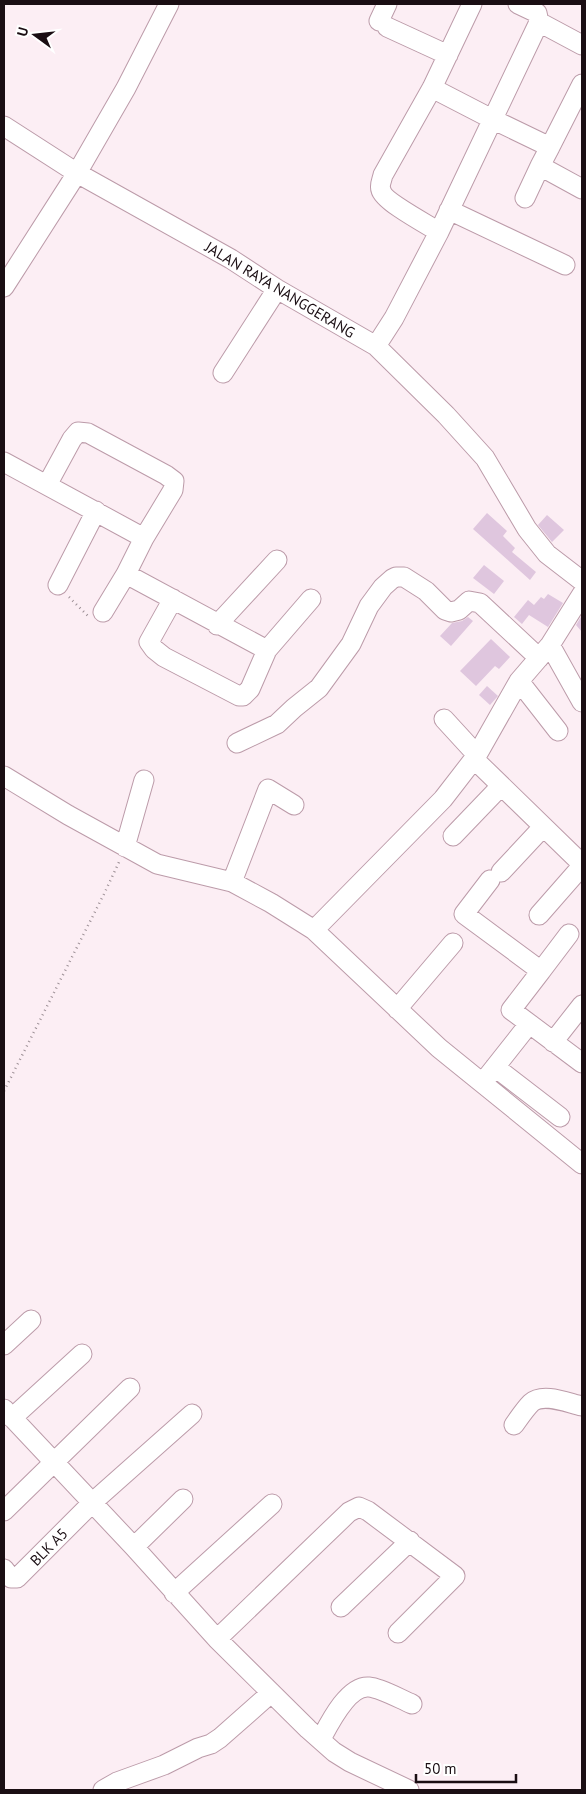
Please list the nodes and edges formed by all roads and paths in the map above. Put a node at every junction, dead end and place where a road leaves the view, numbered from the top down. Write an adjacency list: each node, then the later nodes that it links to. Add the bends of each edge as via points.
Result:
1 (169, 4): 15 (street)
2 (387, 4): 7 (street, via 383,24)
3 (472, 4): 7 (street)
4 (518, 4): 5 (street, via 537,13)
5 (539, 22): 6 (street); 11 (street)
6 (582, 45)
7 (448, 55): 9 (street)
8 (582, 84): 10 (street)
9 (432, 88): 11 (street); 19 (street, via 380,182 381,191 388,200)
10 (575, 117): 13 (street)
11 (492, 119): 13 (street); 18 (street)
12 (4, 126): 15 (street, JALAN RAYA NANGGERANG)
13 (550, 147): 14 (street)
14 (540, 166): 16 (street); 17 (street)
15 (77, 173): 21 (street); 22 (street, JALAN RAYA NANGGERANG)
16 (582, 189)
17 (525, 198)
18 (449, 210): 19 (street); 20 (street)
19 (439, 232): 23 (street)
20 (565, 265)
21 (4, 286)
22 (277, 289): 23 (street, JALAN RAYA NANGGERANG); 24 (street)
23 (376, 346): 31 (street, JALAN RAYA NANGGERANG, via 485,458 527,529 547,554)
24 (222, 374)
25 (4, 462): 26 (street)
26 (47, 485): 27 (street); 28 (street, via 78,432 88,433 166,475 174,481 173,490)
27 (96, 511): 28 (street); 32 (street)
28 (144, 538): 30 (street)
29 (277, 560): 37 (street)
30 (126, 574): 34 (street); 36 (street)
31 (582, 581)
32 (58, 585): 36 (path, via 94,623)
33 (582, 594): 39 (street)
34 (173, 599): 37 (street); 38 (street, via 149,642 164,657 243,696 250,689)
35 (311, 599): 38 (street)
36 (103, 612)
37 (218, 625): 38 (street)
38 (267, 650)
39 (544, 652): 40 (street); 41 (street); 44 (street, via 480,603 469,602 451,612 404,577 396,577 387,582 369,606 351,644 319,688 277,724)
40 (520, 681): 43 (street); 45 (street)
41 (582, 702)
42 (444, 719): 45 (street)
43 (558, 731)
44 (237, 743)
45 (475, 757): 48 (street); 56 (street, via 443,799)
46 (4, 776): 52 (street)
47 (144, 780): 52 (street)
48 (502, 786): 50 (street); 51 (street)
49 (294, 805): 54 (street, via 268,790)
50 (543, 827): 53 (street); 59 (street, via 464,914)
51 (453, 836)
52 (125, 847): 54 (street, via 157,864); 67 (path)
53 (580, 874): 55 (street)
54 (232, 882): 56 (street)
55 (539, 915)
56 (314, 930): 61 (street)
57 (569, 934): 59 (street)
58 (454, 943): 61 (street)
59 (541, 971): 62 (street, via 511,1010)
60 (582, 1005): 63 (street)
61 (397, 1009): 66 (street)
62 (529, 1024): 63 (street); 65 (street)
63 (553, 1042): 64 (street)
64 (582, 1063)
65 (495, 1067): 66 (street); 68 (street)
66 (482, 1083): 69 (street)
67 (4, 1091)
68 (560, 1117)
69 (582, 1164)
70 (31, 1320): 71 (street)
71 (4, 1345)
72 (82, 1354): 75 (street)
73 (130, 1388): 78 (street)
74 (582, 1406): 77 (street, via 539,1398 531,1402)
75 (8, 1414): 78 (street)
76 (192, 1414): 80 (street)
77 (514, 1425)
78 (53, 1462): 80 (street); 82 (street)
79 (183, 1499): 84 (street)
80 (93, 1503): 84 (street); 85 (street, BLK A5, via 17,1578 11,1578)
81 (272, 1504): 86 (street)
82 (4, 1511)
83 (410, 1541): 87 (street); 88 (street, via 455,1577); 89 (street, via 368,1510 359,1507 349,1512)
84 (134, 1547): 86 (street)
85 (4, 1569)
86 (174, 1593): 89 (street)
87 (341, 1607)
88 (398, 1633)
89 (217, 1639): 90 (street)
90 (267, 1688): 92 (street); 93 (street, via 211,1744)
91 (412, 1704): 92 (street, via 379,1690 360,1688 342,1704)
92 (321, 1739): 94 (street, via 350,1762)
93 (103, 1790)
94 (409, 1790)

